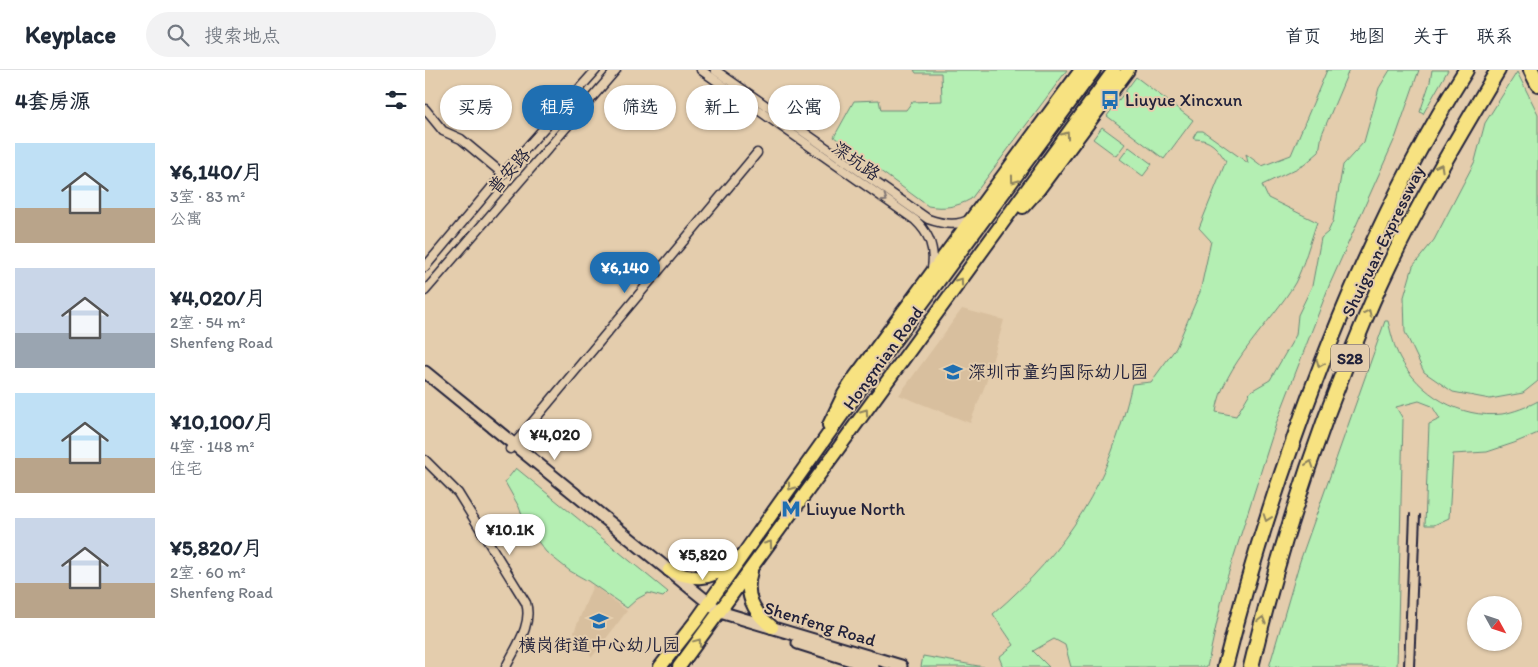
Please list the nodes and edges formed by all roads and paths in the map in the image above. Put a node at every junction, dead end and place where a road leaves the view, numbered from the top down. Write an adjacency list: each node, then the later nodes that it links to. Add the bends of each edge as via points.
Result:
1 (596, 70): 15 (street)
2 (616, 70): 20 (street, 普安路)
3 (701, 70): 19 (street, 深坑路, one-way to 19, via 915,220 933,248 932,268)
4 (715, 70): 16 (street, 深坑路, via 928,219 949,224)
5 (1081, 70): 16 (main road)
6 (1094, 70): 24 (main road, Hongmian Road, one-way to 24)
7 (1114, 70): 17 (main road, Hongmian Road, one-way to 7)
8 (1128, 70): 17 (main road, via 1039,189)
9 (1466, 70): 37 (highway, Shuiguan Expressway / S28, one-way to 37, via 1407,173 1328,345 1261,537)
10 (1498, 70): 38 (highway, Shuiguan Expressway / S28, one-way to 10, via 1278,564 1310,465 1365,319 1443,162)
11 (1531, 70): 12 (highway)
12 (1538, 84)
13 (425, 110): 15 (street, via 443,131 461,139)
14 (757, 154): 23 (street)
15 (503, 174): 18 (street)
16 (974, 216): 19 (main road)
17 (991, 239): 27 (main road, Hongmian Road, one-way to 17)
18 (425, 267)
19 (927, 280): 24 (main road, via 844,394)
20 (425, 291)
21 (425, 372): 23 (street, Shenfeng Road)
22 (425, 380): 23 (street, Shenfeng Road)
23 (512, 447): 28 (street, Shenfeng Road); 29 (street, Shenfeng Road)
24 (819, 448): 26 (main road, Hongmian Road, one-way to 26)
25 (425, 460): 32 (street, via 458,493 526,603 528,621)
26 (745, 552): 28 (main road, via 721,572 708,576 695,578); 29 (main road, Hongmian Road)
27 (752, 567): 30 (main road, Hongmian Road); 31 (main road, via 750,600 761,619)
28 (669, 570): 29 (street, Shenfeng Road)
29 (707, 605): 30 (street, Shenfeng Road); 33 (main road, Hongmian Road)
30 (718, 614): 31 (street, Shenfeng Road); 34 (main road, Hongmian Road, one-way to 30); 35 (street, Shenfeng Road)
31 (772, 627): 36 (street, Shenfeng Road)
32 (506, 667)
33 (660, 667)
34 (679, 667)
35 (871, 667)
36 (901, 667)
37 (1225, 667)
38 (1251, 667)

